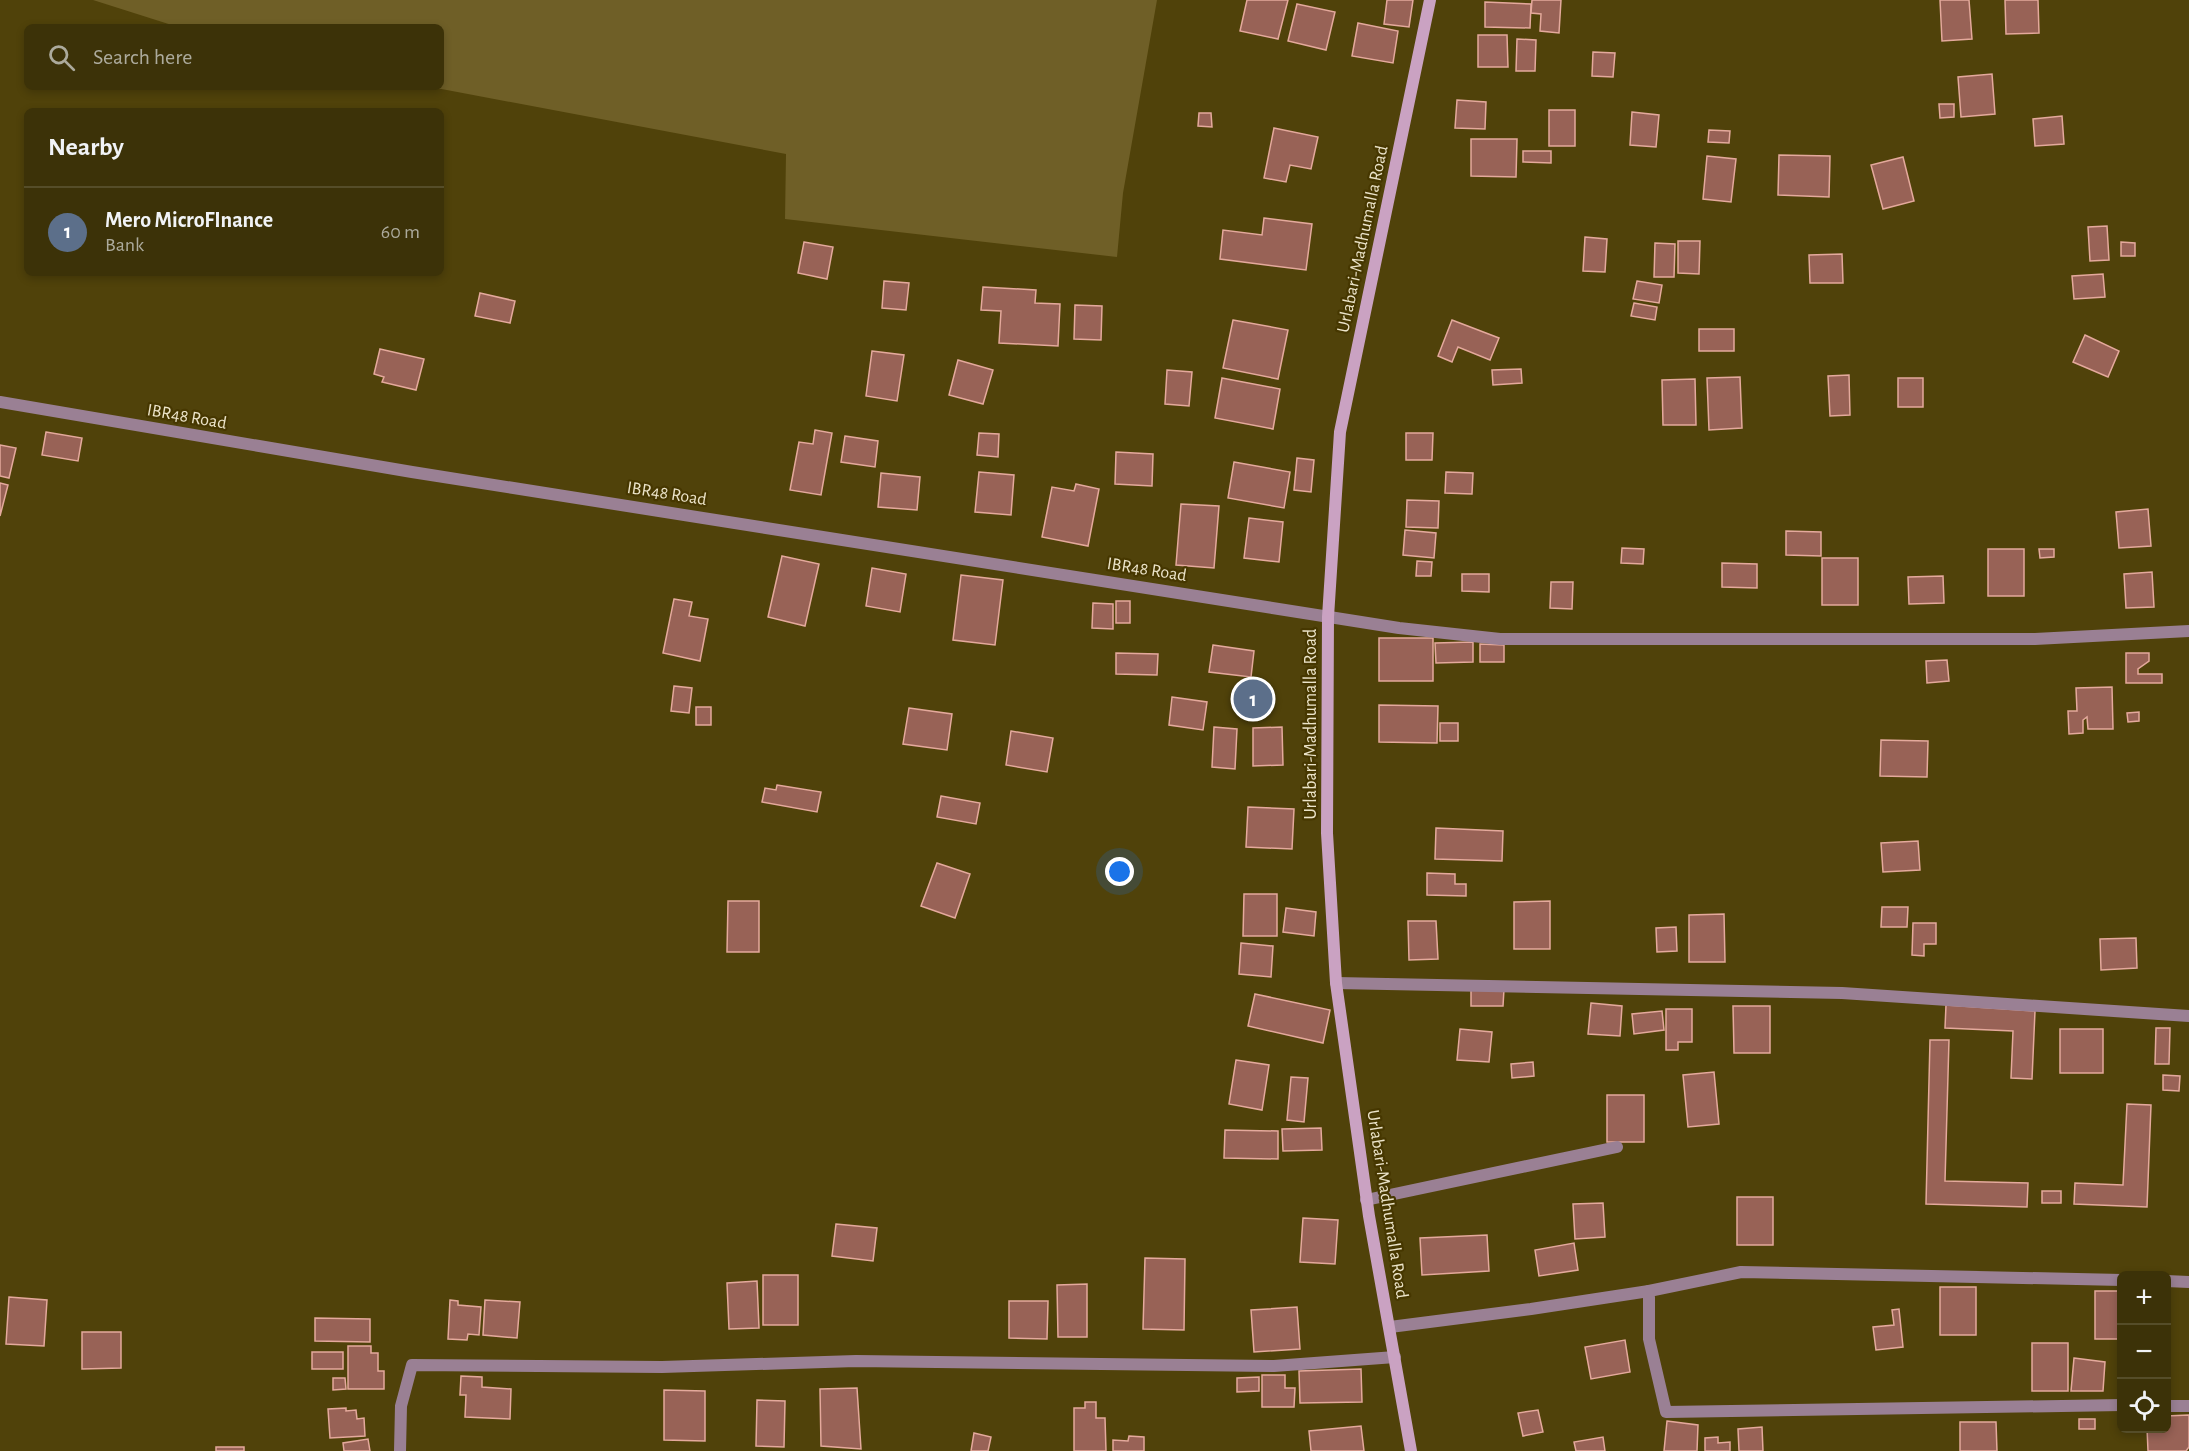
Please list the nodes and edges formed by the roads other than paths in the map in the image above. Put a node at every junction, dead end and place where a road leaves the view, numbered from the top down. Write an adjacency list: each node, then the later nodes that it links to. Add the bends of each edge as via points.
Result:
1 (1430, 0): 3 (main road, Urlabari-Madhumalla Road, via 1340,432)
2 (0, 402): 3 (street, IBR48 Road, via 412,472)
3 (1328, 617): 4 (street, IBR48 Road, via 1500,639 2036,639); 5 (main road, Urlabari-Madhumalla Road, via 1327,832)
4 (2189, 631)
5 (1336, 983): 6 (street, via 1842,993); 8 (main road, Urlabari-Madhumalla Road)
6 (2189, 1016)
7 (1617, 1147): 8 (street)
8 (1366, 1200): 13 (main road, Urlabari-Madhumalla Road)
9 (2117, 1280): 12 (street, via 1741,1272)
10 (2171, 1281): 11 (street)
11 (2189, 1281)
12 (1649, 1291): 13 (street); 15 (street, via 1649,1339 1666,1412)
13 (1390, 1327): 14 (main road, Urlabari-Madhumalla Road)
14 (1395, 1357): 18 (street, via 1274,1366 856,1361 662,1367 412,1365 401,1406); 19 (main road, Urlabari-Madhumalla Road)
15 (2117, 1406)
16 (2171, 1406): 17 (street)
17 (2189, 1406)
18 (400, 1451)
19 (1412, 1451)

